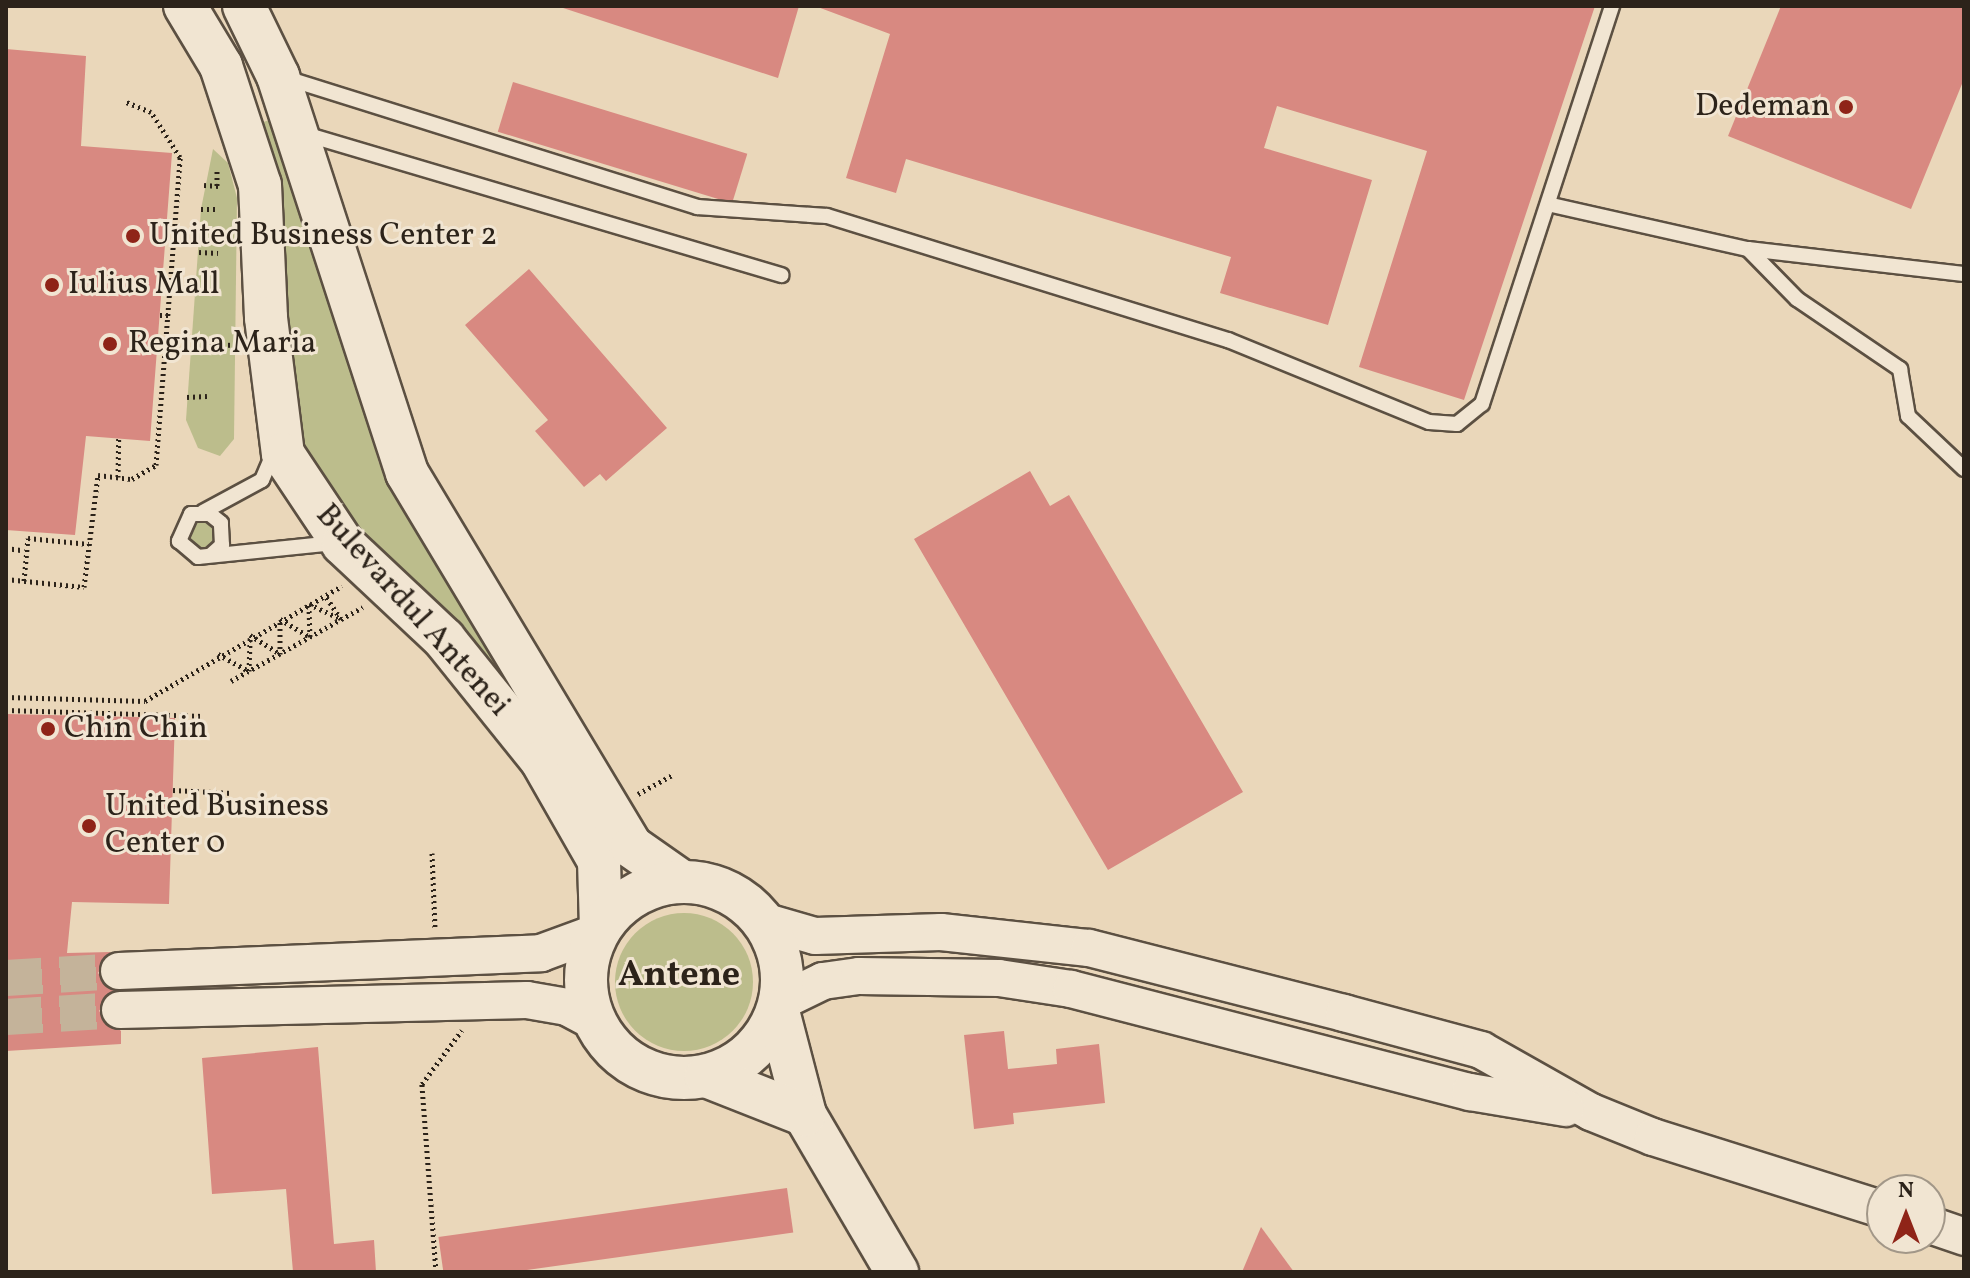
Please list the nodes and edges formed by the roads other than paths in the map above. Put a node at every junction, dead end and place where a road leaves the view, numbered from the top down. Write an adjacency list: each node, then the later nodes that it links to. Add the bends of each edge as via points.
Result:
1 (185, 6): 10 (main road, Bulevardul Antenei, via 221,66 260,185)
2 (244, 6): 4 (main road, Bulevardul Antenei)
3 (1612, 6): 6 (lane)
4 (278, 76): 5 (main road, Bulevardul Antenei); 6 (lane, via 697,207 827,216 1228,340 1443,425 1469,420 1482,404)
5 (297, 132): 9 (lane); 15 (main road, Bulevardul Antenei, via 407,473 632,847)
6 (1552, 205): 7 (lane)
7 (1748, 249): 8 (lane); 11 (lane, via 1797,299 1900,369 1908,416)
8 (1964, 274)
9 (782, 275)
10 (277, 434): 12 (lane, via 262,480); 14 (main road, Bulevardul Antenei)
11 (1964, 469)
12 (203, 512): 13 (lane, via 224,530); 13 (lane, via 182,522 179,541 192,555)
13 (211, 555): 14 (lane, via 315,540)
14 (344, 564): 17 (main road, Bulevardul Antenei, via 444,639 542,761 599,861)
15 (682, 882): 16 (main road, via 727,892); 17 (main road, via 636,894)
16 (763, 921): 19 (main road, via 779,951); 23 (street, via 815,936 941,932 1089,948 1481,1050)
17 (599, 930): 18 (street, via 541,953); 21 (main road, via 585,976)
18 (119, 971)
19 (779, 1007): 22 (main road, via 750,1053); 23 (street, via 823,981 859,976 999,978 1071,989 1470,1092); 24 (main road)
20 (120, 1010): 21 (street, via 527,1000 567,1007)
21 (595, 1022): 22 (main road, via 641,1069)
22 (706, 1076): 24 (main road)
23 (1591, 1112): 25 (street)
24 (805, 1115): 26 (main road)
25 (1866, 1204)
26 (897, 1272)

